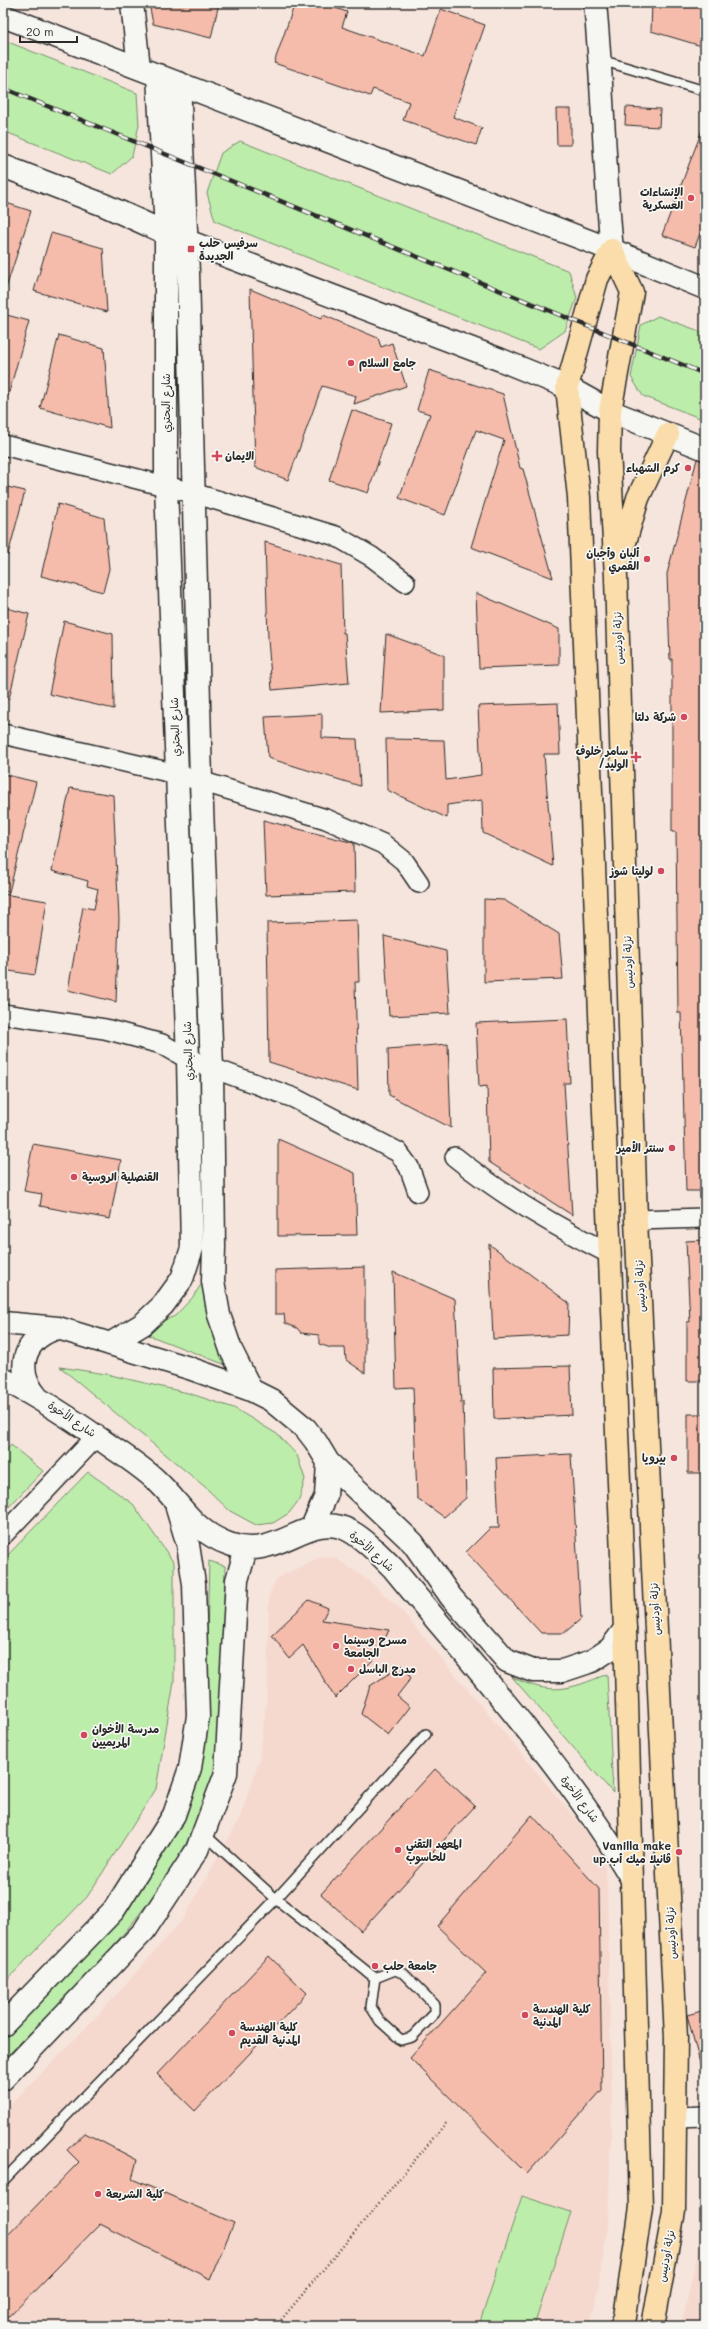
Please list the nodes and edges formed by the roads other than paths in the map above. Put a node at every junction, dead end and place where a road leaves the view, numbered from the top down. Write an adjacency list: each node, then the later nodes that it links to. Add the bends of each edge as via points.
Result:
1 (132, 3): 5 (main road, شارع البحتري)
2 (595, 3): 4 (main road)
3 (3, 16): 5 (main road)
4 (601, 60): 7 (lane); 11 (main road, via 606,186)
5 (148, 71): 6 (main road); 9 (main road, شارع البحتري)
6 (178, 83): 10 (main road); 11 (main road)
7 (705, 91)
8 (3, 166): 9 (main road, via 104,205)
9 (166, 233): 10 (main road); 18 (main road, شارع البحتري)
10 (187, 241): 13 (main road); 19 (main road)
11 (612, 250): 12 (main road); 13 (main road, via 597,279); 14 (main road, نزلة أودنيس, via 632,292)
12 (705, 288)
13 (567, 387): 14 (main road); 33 (main road, via 579,497)
14 (610, 411): 15 (main road); 20 (main road, نزلة أودنيس, via 609,451)
15 (668, 434): 17 (main road); 20 (main road, via 638,498)
16 (3, 445): 18 (street)
17 (705, 449)
18 (166, 486): 19 (street); 23 (main road, شارع البحتري)
19 (193, 493): 21 (street, via 336,536 372,557); 24 (main road)
20 (616, 577): 32 (main road, نزلة أودنيس)
21 (404, 582)
22 (3, 734): 23 (street)
23 (177, 774): 24 (street); 27 (main road, شارع البحتري)
24 (201, 781): 25 (street, via 326,818 371,837 399,856); 28 (main road)
25 (419, 883)
26 (3, 1014): 27 (street, via 105,1029 162,1044)
27 (188, 1059): 28 (street); 36 (main road, شارع البحتري, via 192,1248 182,1279 163,1305 143,1324)
28 (212, 1068): 30 (street, via 294,1098 391,1146 404,1159); 38 (main road, via 213,1281 219,1315 230,1350)
29 (455, 1157): 33 (street, via 483,1179 570,1235)
30 (418, 1192)
31 (705, 1218): 32 (street)
32 (636, 1220): 55 (main road, نزلة أودنيس, via 676,2038)
33 (610, 1254): 46 (main road)
34 (3, 1323): 35 (main road)
35 (58, 1328): 36 (main road); 39 (main road, via 38,1337 25,1356 25,1378)
36 (110, 1344): 38 (main road)
37 (3, 1379): 39 (main road, شارع الأخوة)
38 (251, 1390): 41 (main road, via 271,1400 300,1424 316,1442)
39 (37, 1397): 40 (main road, شارع الأخوة)
40 (97, 1436): 42 (main road, شارع الأخوة, via 157,1481); 44 (street)
41 (328, 1462): 43 (main road, via 326,1496); 46 (main road, via 413,1543 451,1597 507,1661 533,1671 562,1671 592,1661 610,1649)
42 (176, 1503): 45 (main road, شارع الأخوة, via 186,1516 209,1534); 52 (main road, via 188,1545 194,1584 198,1716 190,1768 174,1815 114,1910)
43 (312, 1527): 45 (main road, شارع الأخوة, via 275,1545); 49 (main road, شارع الأخوة, via 332,1524 350,1531 394,1568 576,1793)
44 (3, 1535)
45 (246, 1549): 48 (main road, via 236,1580 226,1773)
46 (625, 1628): 49 (main road)
47 (426, 1734): 50 (lane)
48 (203, 1833): 50 (lane); 53 (main road, via 197,1850 144,1931)
49 (630, 1876): 57 (main road, via 641,2207)
50 (276, 1899): 51 (lane); 56 (lane)
51 (375, 1978): 51 (lane, via 371,2007 380,2021 401,2040 412,2037 435,2014 435,2005 403,1973 394,1970)
52 (3, 2025)
53 (3, 2079)
54 (705, 2116): 55 (street)
55 (676, 2117): 58 (main road, نزلة أودنيس, via 674,2211)
56 (3, 2181)
57 (622, 2326)
58 (653, 2326)

